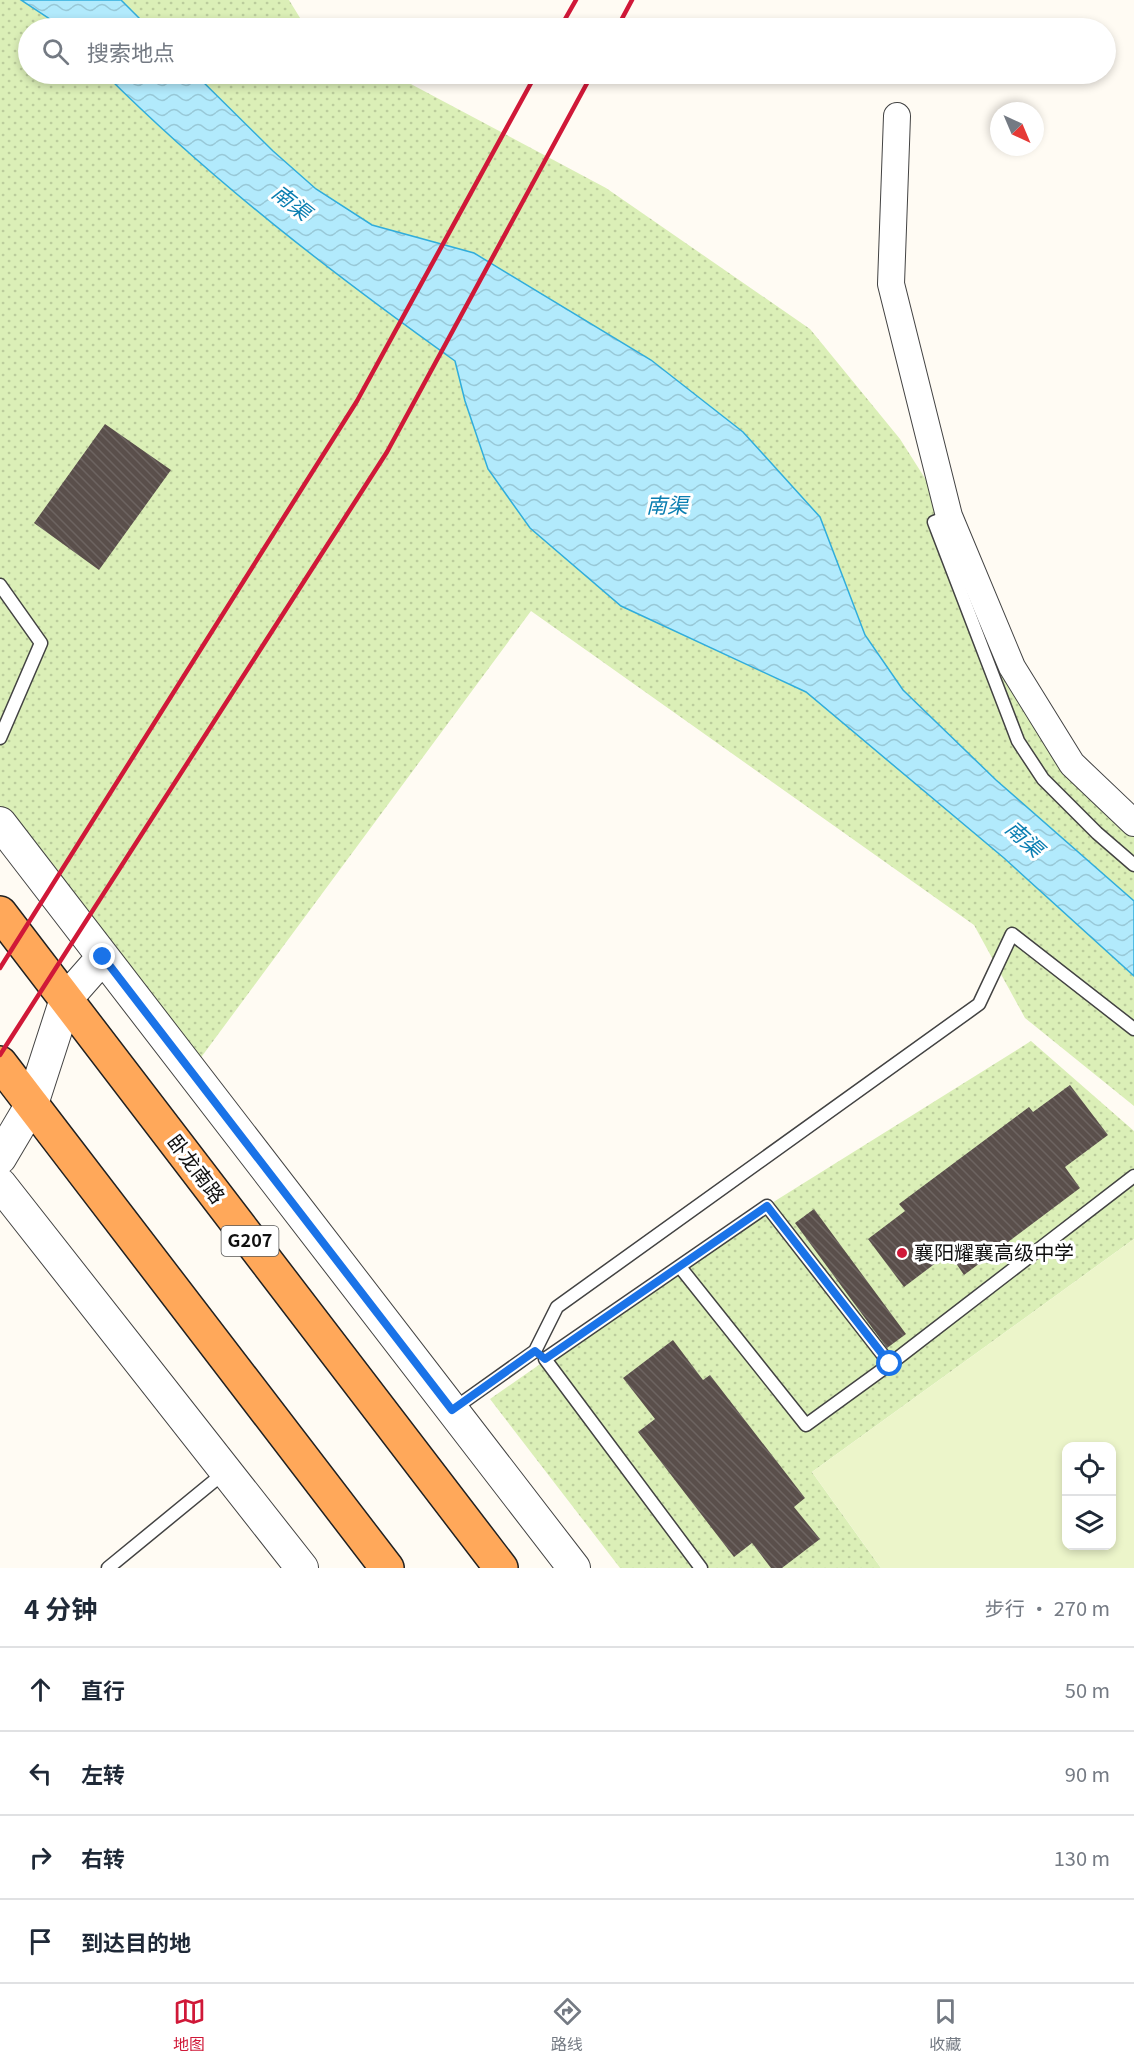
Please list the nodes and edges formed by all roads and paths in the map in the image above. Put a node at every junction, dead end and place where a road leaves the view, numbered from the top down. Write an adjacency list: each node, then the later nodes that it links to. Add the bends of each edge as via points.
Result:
1 (897, 116): 2 (street, via 891,284)
2 (949, 516): 6 (street, via 1018,677 1072,764); 7 (lane, via 934,522 1018,741 1043,779)
3 (0, 585): 4 (lane, via 41,643)
4 (0, 738)
5 (0, 823): 9 (street)
6 (1134, 823)
7 (1134, 865)
8 (0, 913): 10 (highway, 卧龙南路 / G207)
9 (103, 957): 10 (street); 21 (street)
10 (66, 999): 13 (street); 26 (highway, 卧龙南路 / G207)
11 (1134, 1029): 18 (lane, via 1012,934 979,1004 557,1307)
12 (0, 1063): 13 (highway)
13 (32, 1104): 14 (street); 23 (highway)
14 (0, 1158)
15 (1134, 1176): 20 (lane)
16 (0, 1184): 22 (street)
17 (680, 1267): 19 (lane); 20 (lane, via 806,1425); 20 (lane, via 767,1206)
18 (535, 1351): 19 (lane); 21 (lane)
19 (545, 1359): 28 (lane)
20 (890, 1364)
21 (452, 1410): 27 (street)
22 (227, 1471): 24 (lane); 25 (street)
23 (374, 1563)
24 (108, 1568)
25 (302, 1568)
26 (501, 1568)
27 (574, 1568)
28 (701, 1568)

